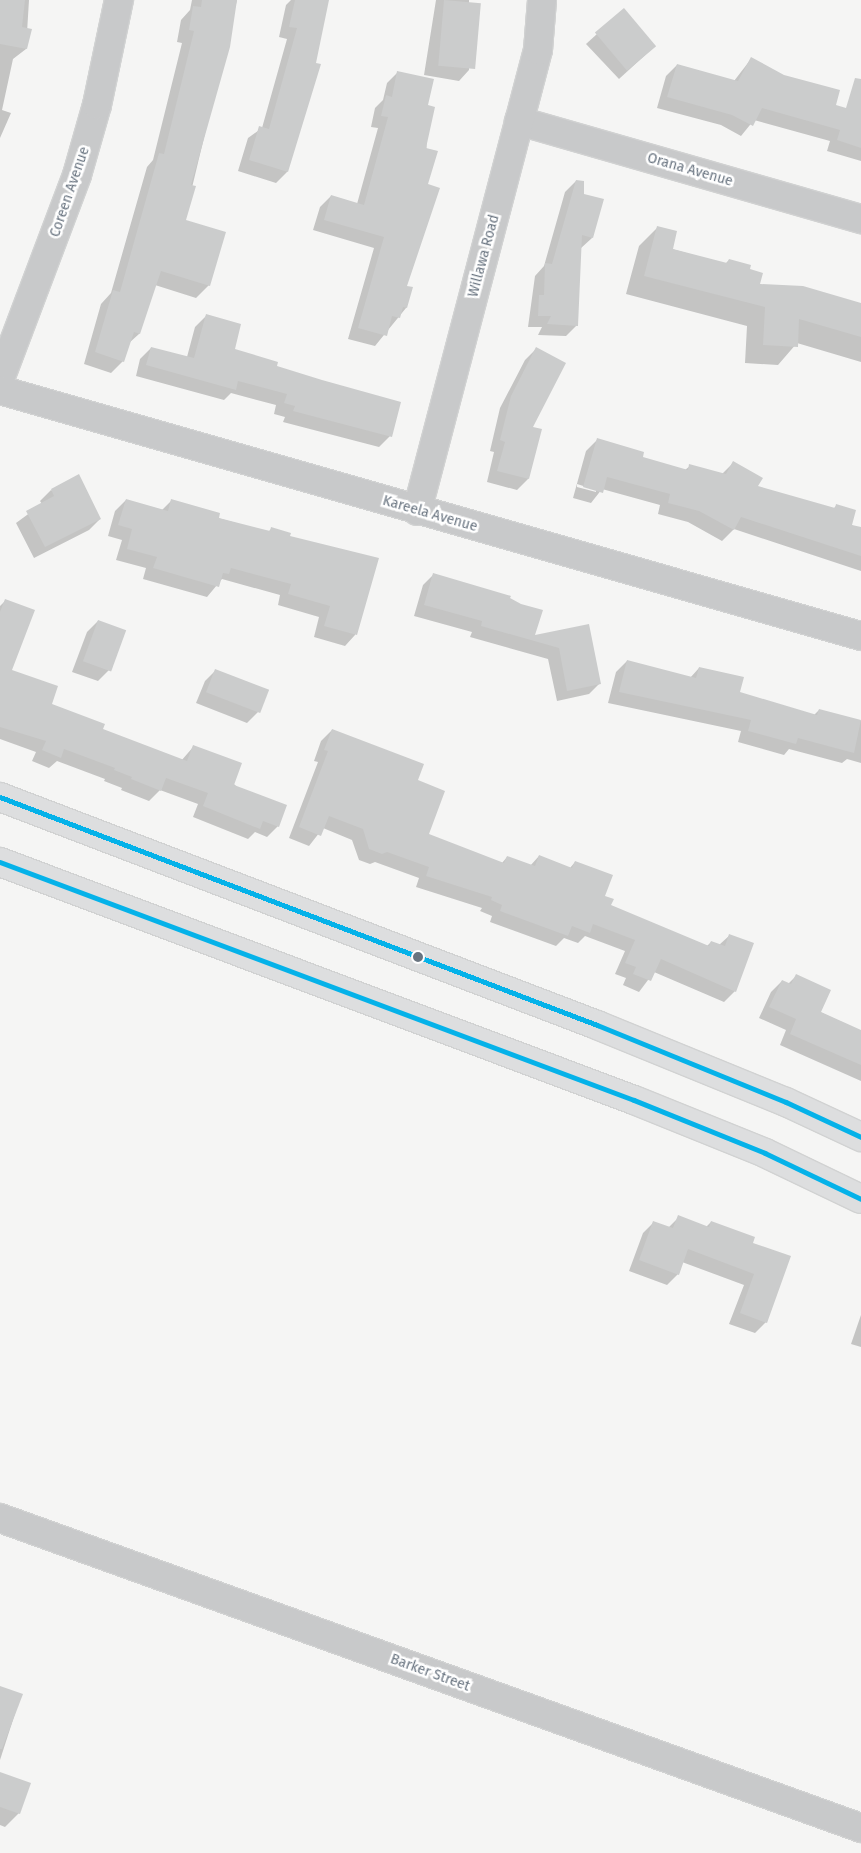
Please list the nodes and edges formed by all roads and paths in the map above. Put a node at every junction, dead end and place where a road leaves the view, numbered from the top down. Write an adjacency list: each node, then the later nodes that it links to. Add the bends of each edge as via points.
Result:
1 (119, 0): 5 (street, Coreen Avenue, via 97,105 77,175)
2 (542, 0): 3 (street, Willawa Road, via 538,50)
3 (519, 121): 4 (street, Orana Avenue); 7 (street, Willawa Road)
4 (861, 219)
5 (0, 379)
6 (0, 390): 7 (street, Kareela Avenue)
7 (417, 511): 8 (street, Kareela Avenue)
8 (861, 636)
9 (0, 797): 11 (highway, via 597,1025 786,1102)
10 (7, 870): 12 (highway, via 634,1100 765,1153)
11 (861, 1137)
12 (861, 1199)
13 (0, 1518): 14 (street, Barker Street)
14 (861, 1828)

